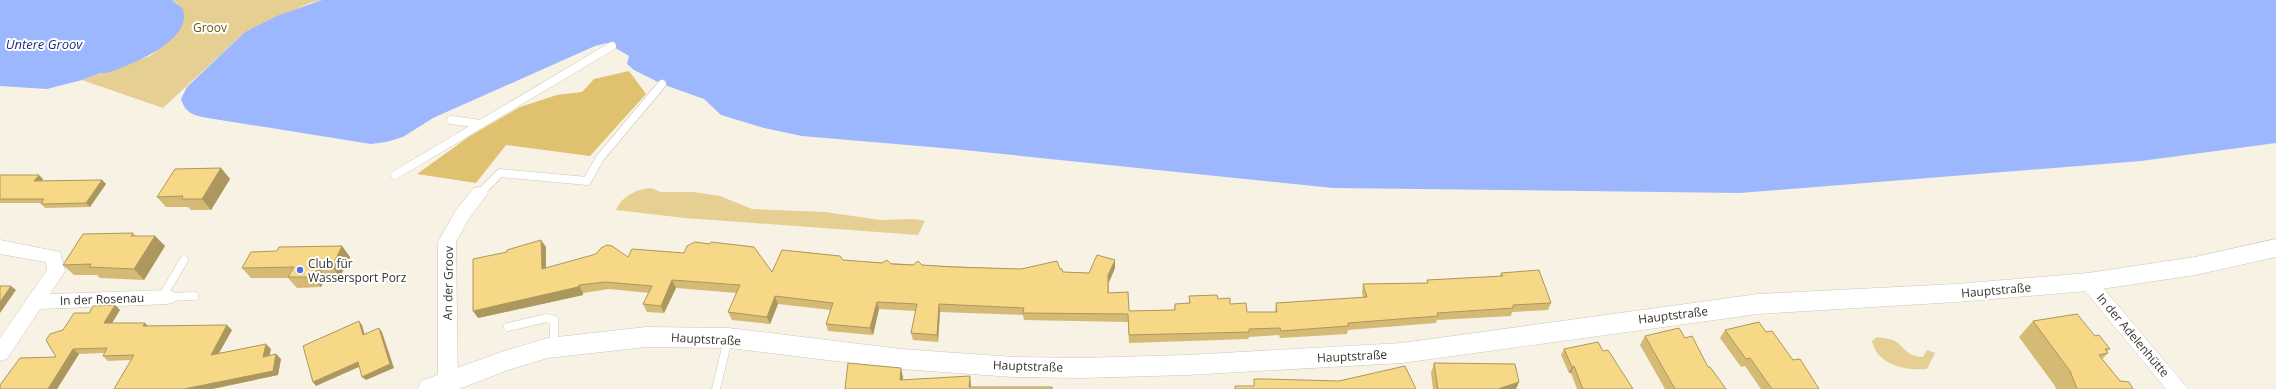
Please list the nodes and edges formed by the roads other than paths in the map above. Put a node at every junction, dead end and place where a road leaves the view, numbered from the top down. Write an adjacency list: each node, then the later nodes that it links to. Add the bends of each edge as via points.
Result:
1 (612, 46): 4 (lane)
2 (662, 84): 6 (lane, via 600,158 586,181 500,172)
3 (451, 120): 4 (lane)
4 (481, 124): 5 (lane)
5 (395, 175)
6 (480, 193): 18 (street, An der Groov, via 462,215 448,242)
7 (0, 247): 13 (street, In der Rosenau, via 54,257 56,271)
8 (2276, 248): 10 (main road, Hauptstraße, via 2195,266)
9 (184, 260): 12 (lane)
10 (2088, 282): 15 (main road, Hauptstraße, via 1956,293 1758,304 1402,353 1187,365 1012,367 901,359); 20 (street, In der Adelenhütte)
11 (194, 296): 12 (lane)
12 (165, 297): 13 (street, In der Rosenau)
13 (36, 302): 17 (street, In der Rosenau)
14 (508, 327): 16 (lane, via 546,318 554,320)
15 (729, 338): 16 (main road, Hauptstraße, via 646,337); 19 (lane)
16 (554, 348): 18 (main road, Hauptstraße, via 504,361)
17 (0, 353)
18 (441, 387)
19 (716, 389)
20 (2178, 389)

